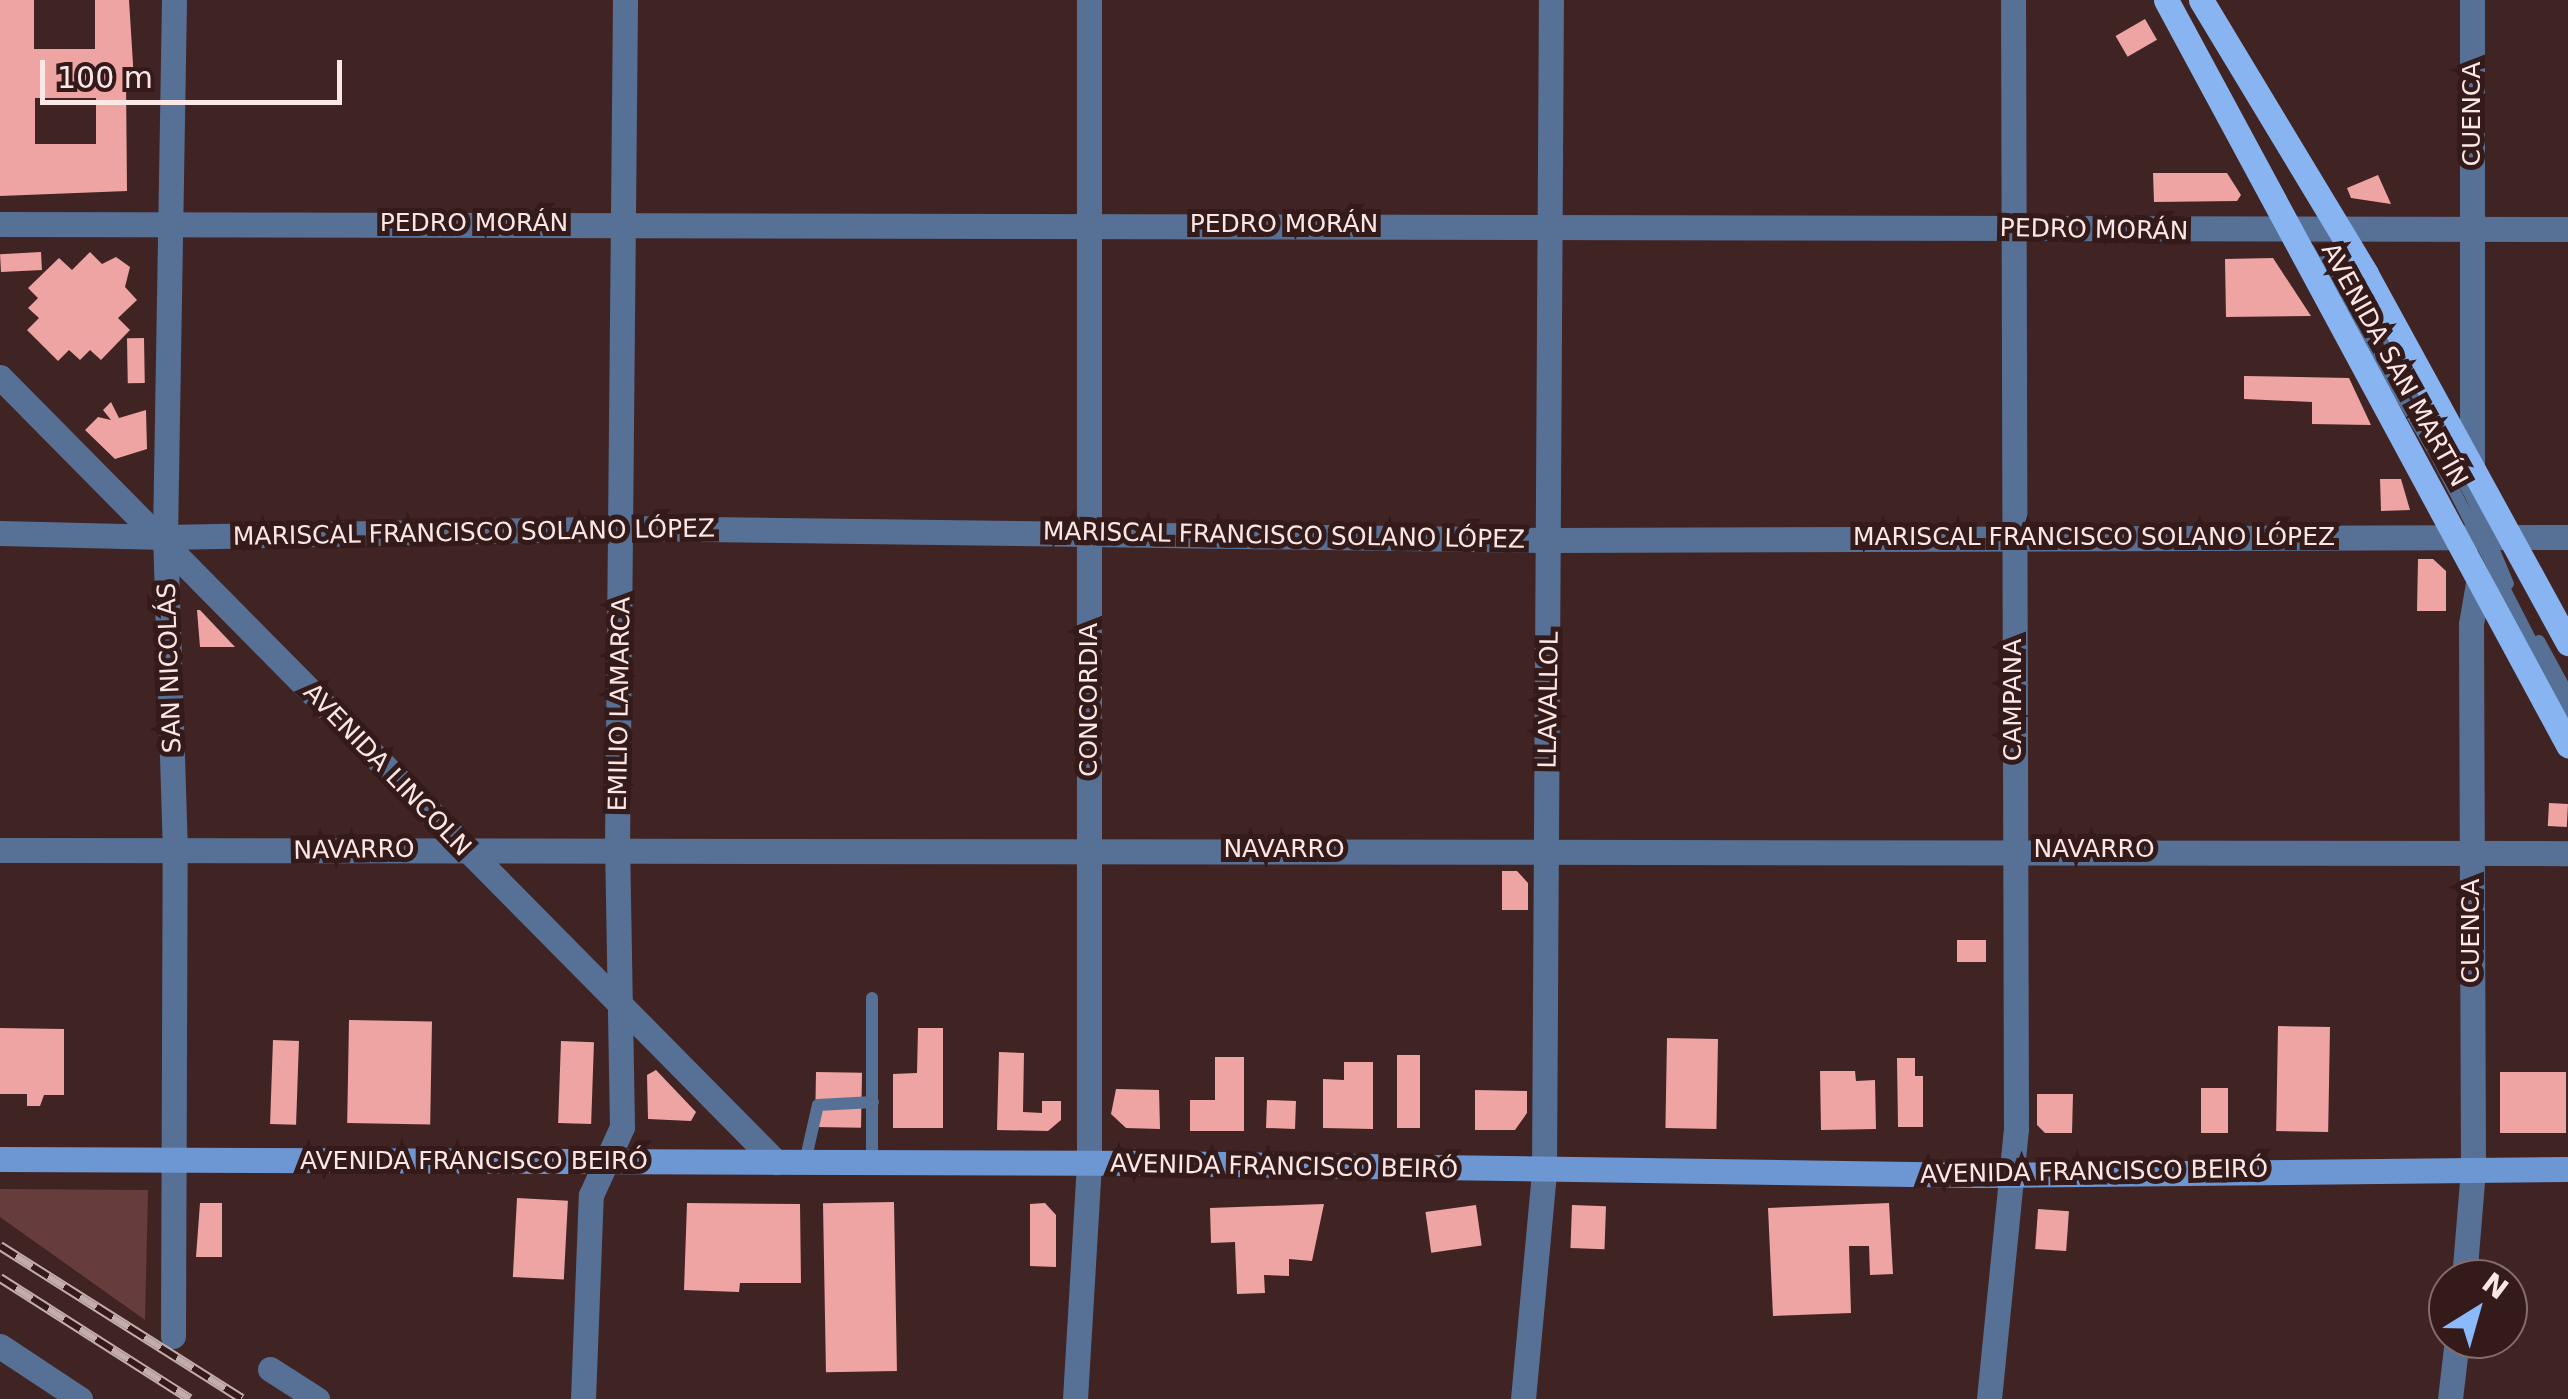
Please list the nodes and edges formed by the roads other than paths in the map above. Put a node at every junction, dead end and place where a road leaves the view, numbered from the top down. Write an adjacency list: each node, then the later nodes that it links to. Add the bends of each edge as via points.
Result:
1 (174, 0): 13 (street, SAN NICOLÁS)
2 (625, 0): 9 (street, EMILIO LAMARCA)
3 (1089, 0): 11 (street, CONCORDIA)
4 (1551, 0): 12 (street, LLAVALLOL)
5 (2013, 0): 15 (street, CAMPANA)
6 (2200, 0): 17 (main road, AVENIDA SAN MARTÍN)
7 (2472, 0): 14 (street, CUENCA)
8 (2166, 4): 18 (main road, AVENIDA SAN MARTÍN)
9 (624, 222): 11 (street, PEDRO MORÁN); 13 (street, PEDRO MORÁN); 21 (street, EMILIO LAMARCA)
10 (0, 224): 13 (street, PEDRO MORÁN)
11 (1092, 224): 12 (street, PEDRO MORÁN); 23 (street, CONCORDIA)
12 (1553, 224): 15 (street, PEDRO MORÁN); 28 (street, LLAVALLOL)
13 (174, 225): 26 (street, SAN NICOLÁS)
14 (2471, 228): 16 (street, PEDRO MORÁN); 17 (street, PEDRO MORÁN); 20 (street, CUENCA)
15 (2014, 229): 18 (street, PEDRO MORÁN); 27 (street, CAMPANA)
16 (2568, 230)
17 (2336, 232): 18 (street, PEDRO MORÁN); 20 (main road, AVENIDA SAN MARTÍN, via 2366,274); 24 (lane, via 2352,277)
18 (2296, 233): 24 (main road, AVENIDA SAN MARTÍN)
19 (0, 377): 26 (street, AVENIDA LINCOLN)
20 (2472, 469): 24 (main road, AVENIDA SAN MARTÍN)
21 (623, 528): 23 (street, MARISCAL FRANCISCO SOLANO LÓPEZ); 26 (street, MARISCAL FRANCISCO SOLANO LÓPEZ); 38 (street, EMILIO LAMARCA)
22 (0, 534): 26 (street, MARISCAL FRANCISCO SOLANO LÓPEZ)
23 (1089, 534): 28 (street, MARISCAL FRANCISCO SOLANO LÓPEZ); 40 (street, CONCORDIA)
24 (2482, 536): 25 (street, MARISCAL FRANCISCO SOLANO LÓPEZ); 27 (street, MARISCAL FRANCISCO SOLANO LÓPEZ); 29 (main road, AVENIDA SAN MARTÍN); 30 (main road, AVENIDA SAN MARTÍN); 31 (lane); 32 (lane)
25 (2568, 537)
26 (166, 538): 37 (street, AVENIDA LINCOLN); 41 (street, SAN NICOLÁS)
27 (2014, 538): 28 (street, MARISCAL FRANCISCO SOLANO LÓPEZ); 35 (street, CAMPANA)
28 (1551, 540): 34 (street, LLAVALLOL)
29 (2478, 582): 33 (main road, AVENIDA SAN MARTÍN); 39 (street, CUENCA, via 2471,624)
30 (2568, 643)
31 (2568, 694)
32 (2568, 713)
33 (2568, 745)
34 (1547, 848): 35 (street, NAVARRO); 40 (street, NAVARRO); 54 (street, LLAVALLOL)
35 (2012, 849): 39 (street, NAVARRO); 56 (street, CAMPANA)
36 (0, 850): 41 (street, NAVARRO)
37 (462, 850): 38 (street, NAVARRO); 41 (street, NAVARRO); 44 (street, AVENIDA LINCOLN)
38 (617, 850): 40 (street, NAVARRO); 44 (street, EMILIO LAMARCA)
39 (2471, 850): 42 (street, NAVARRO); 53 (street, CUENCA)
40 (1090, 851): 52 (street, CONCORDIA)
41 (175, 852): 47 (street, SAN NICOLÁS)
42 (2568, 853)
43 (872, 998): 45 (lane)
44 (620, 1000): 48 (street, EMILIO LAMARCA, via 622,1127); 49 (street, AVENIDA LINCOLN)
45 (873, 1102): 50 (lane, via 818,1105); 51 (lane)
46 (0, 1159): 47 (main road, AVENIDA FRANCISCO BEIRÓ)
47 (174, 1162): 48 (main road, AVENIDA FRANCISCO BEIRÓ); 58 (street, SAN NICOLÁS)
48 (604, 1162): 49 (main road, AVENIDA FRANCISCO BEIRÓ); 64 (street, EMILIO LAMARCA, via 592,1195)
49 (776, 1162): 50 (main road, AVENIDA FRANCISCO BEIRÓ)
50 (804, 1162): 51 (main road, AVENIDA FRANCISCO BEIRÓ)
51 (872, 1162): 52 (main road, AVENIDA FRANCISCO BEIRÓ)
52 (1089, 1163): 54 (main road, AVENIDA FRANCISCO BEIRÓ); 65 (street, CONCORDIA)
53 (2473, 1169): 55 (main road, AVENIDA FRANCISCO BEIRÓ); 56 (main road, AVENIDA FRANCISCO BEIRÓ); 57 (street, CUENCA)
54 (1544, 1170): 56 (main road, AVENIDA FRANCISCO BEIRÓ); 66 (street, LLAVALLOL)
55 (2568, 1170)
56 (2015, 1172): 67 (street, CAMPANA)
57 (2466, 1259)
58 (173, 1336)
59 (0, 1346): 62 (street)
60 (2455, 1359): 68 (street)
61 (270, 1369): 63 (street)
62 (80, 1399)
63 (317, 1399)
64 (583, 1399)
65 (1075, 1399)
66 (1524, 1399)
67 (1989, 1399)
68 (2450, 1399)

